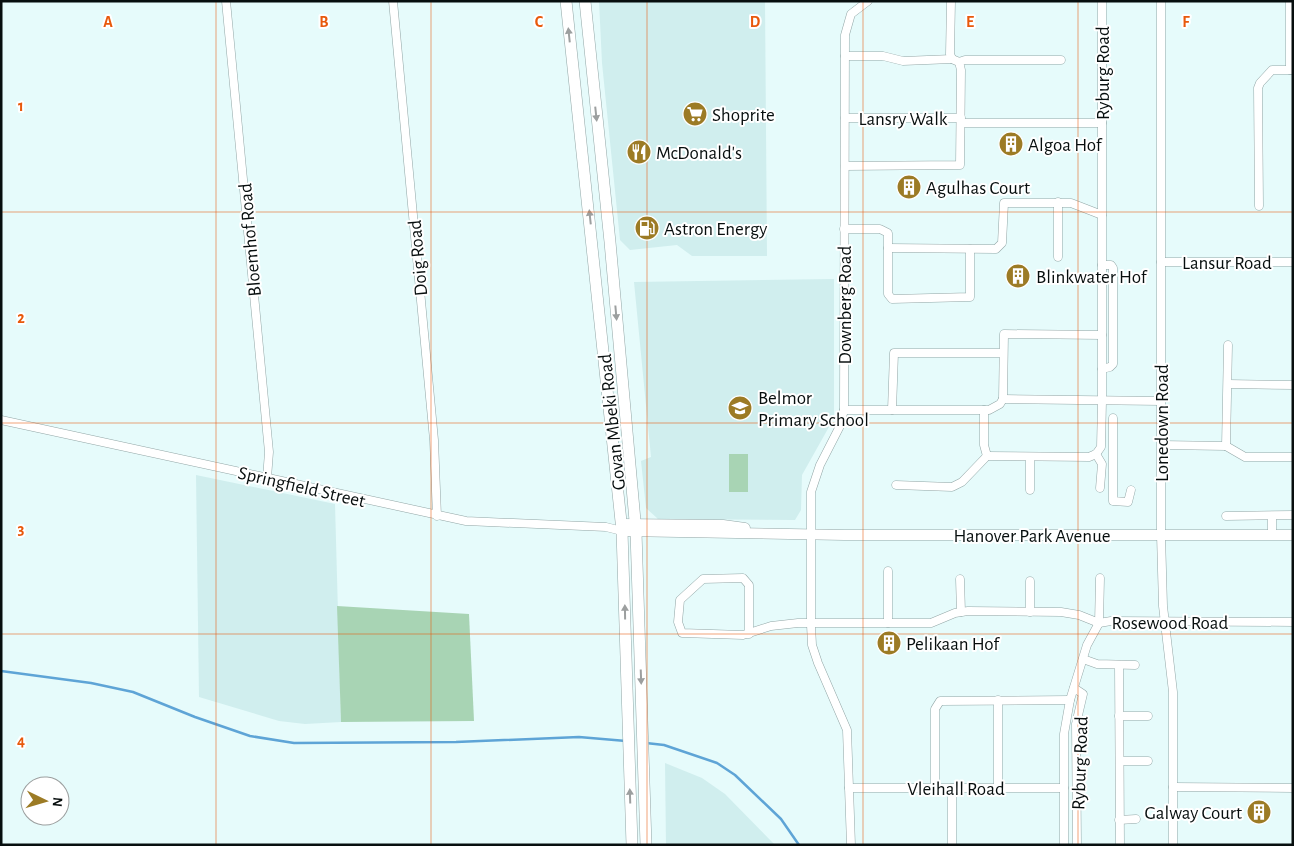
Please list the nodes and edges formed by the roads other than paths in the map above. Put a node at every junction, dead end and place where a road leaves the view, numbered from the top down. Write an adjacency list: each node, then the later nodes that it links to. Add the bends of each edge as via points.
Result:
1 (226, 1): 50 (street, Bloemhof Road, via 269,452)
2 (393, 1): 56 (street, Doig Road, via 434,440)
3 (566, 1): 59 (main road, Govan Mbeki Road, one-way to 3)
4 (585, 1): 60 (main road, Govan Mbeki Road, one-way to 60)
5 (868, 1): 10 (street, Downberg Road, via 848,19)
6 (951, 1): 11 (street, Lansry Walk)
7 (1102, 1): 16 (street, Ryburg Road)
8 (1161, 1): 25 (street, Lonedown Road)
9 (1290, 1): 13 (street)
10 (845, 56): 11 (street, via 884,56 903,61); 14 (street, Downberg Road)
11 (956, 60): 12 (street); 15 (street, Lansry Walk, via 961,70)
12 (1060, 60)
13 (1291, 70): 19 (street, via 1272,70 1258,88)
14 (845, 118): 15 (street, Lansry Walk); 17 (street, Downberg Road)
15 (961, 121): 16 (street, Lansry Walk); 17 (street, Lansry Walk, via 960,165)
16 (1102, 123): 20 (street, Ryburg Road)
17 (845, 166): 21 (street, Downberg Road)
18 (1058, 202): 20 (street, via 1073,203); 23 (street, via 1004,203 1000,246); 24 (street)
19 (1259, 206)
20 (1102, 215): 27 (street, Ryburg Road)
21 (844, 229): 22 (street, via 885,230); 37 (street, Downberg Road)
22 (888, 248): 23 (street); 23 (street, via 890,298 970,297)
23 (970, 249)
24 (1058, 257)
25 (1161, 262): 26 (street, Lansur Road); 36 (street, Lonedown Road)
26 (1293, 262)
27 (1102, 265): 28 (street, Ryburg Road); 31 (street, via 1113,268 1113,364)
28 (1102, 335): 30 (street, via 1004,334); 31 (street, Ryburg Road)
29 (1228, 345): 32 (street)
30 (1004, 353): 34 (street); 38 (street, via 894,353)
31 (1102, 369): 35 (street, Ryburg Road)
32 (1228, 384): 33 (street); 45 (street)
33 (1293, 385)
34 (1003, 399): 35 (street); 39 (street, via 998,406)
35 (1102, 401): 36 (street); 42 (street, Ryburg Road)
36 (1161, 401): 44 (street, Lonedown Road)
37 (844, 410): 38 (street); 61 (street, Downberg Road, via 811,492)
38 (892, 410): 39 (street)
39 (984, 410): 47 (street)
40 (1113, 418): 43 (street)
41 (1, 420): 50 (street, Springfield Street)
42 (1101, 438): 43 (street); 46 (street, Ryburg Road, via 1101,447)
43 (1113, 438): 54 (street, via 1113,501 1128,502)
44 (1162, 445): 45 (street); 62 (street, Lonedown Road)
45 (1226, 446): 49 (street, via 1245,457)
46 (1096, 454): 48 (street, via 1089,457); 52 (street, via 1102,464)
47 (987, 456): 48 (street); 51 (street, via 962,482 952,487)
48 (1030, 457): 53 (street)
49 (1293, 457)
50 (267, 478): 56 (street, Springfield Street)
51 (896, 485)
52 (1100, 488)
53 (1030, 490)
54 (1131, 490)
55 (1293, 515): 58 (street)
56 (438, 516): 59 (street, Springfield Street, via 485,523)
57 (1226, 516): 58 (street)
58 (1272, 516): 63 (street)
59 (622, 527): 60 (street, Hanover Park Avenue); 96 (main road, Govan Mbeki Road, one-way to 59)
60 (635, 527): 61 (street, Hanover Park Avenue, via 723,525 770,533); 97 (main road, Govan Mbeki Road, one-way to 97)
61 (811, 534): 62 (street, Hanover Park Avenue); 75 (street, Downberg Road)
62 (1160, 535): 63 (street, Hanover Park Avenue); 71 (street, Lonedown Road)
63 (1272, 535): 64 (street, Hanover Park Avenue)
64 (1293, 536)
65 (888, 571): 73 (street)
66 (1100, 578): 74 (street)
67 (960, 579): 69 (street)
68 (1030, 581): 70 (street)
69 (961, 612): 70 (street, Rosewood Road); 73 (street, Rosewood Road, via 931,623)
70 (1030, 612): 74 (street, Rosewood Road, via 1068,612)
71 (1165, 622): 72 (street, Rosewood Road); 74 (street, Rosewood Road); 87 (street, Lonedown Road, via 1173,692)
72 (1293, 622)
73 (888, 623): 75 (street, Rosewood Road)
74 (1098, 623): 77 (street, Ryburg Road)
75 (811, 625): 76 (street, Rosewood Road, via 771,626); 88 (street, Downberg Road, via 812,645 818,663 847,730)
76 (749, 634): 76 (street, via 747,580 735,577 703,579 680,600 678,622 682,633)
77 (1083, 659): 78 (street, via 1097,664); 80 (street, Ryburg Road)
78 (1119, 665): 79 (street); 83 (street)
79 (1135, 665)
80 (1074, 688): 82 (street, Ryburg Road); 101 (street, Ryburg Road, via 1084,694 1076,724)
81 (998, 700): 82 (street); 89 (street, via 944,700 937,704); 91 (street)
82 (1070, 700): 92 (street, Ryburg Road, via 1064,734)
83 (1119, 716): 84 (street); 85 (street)
84 (1148, 716)
85 (1120, 761): 86 (street); 94 (street)
86 (1148, 761)
87 (1173, 787): 93 (street); 103 (street, Lonedown Road)
88 (849, 788): 89 (street, Vleihall Road); 98 (street, Downberg Road)
89 (935, 788): 90 (street, Vleihall Road)
90 (952, 788): 91 (street, Vleihall Road); 99 (street)
91 (998, 788): 92 (street, Vleihall Road)
92 (1064, 788): 100 (street, Ryburg Road)
93 (1293, 788)
94 (1120, 820): 95 (street); 102 (street)
95 (1136, 820)
96 (632, 845)
97 (646, 845)
98 (851, 845)
99 (952, 845)
100 (1064, 845)
101 (1077, 845)
102 (1120, 845)
103 (1173, 845)

